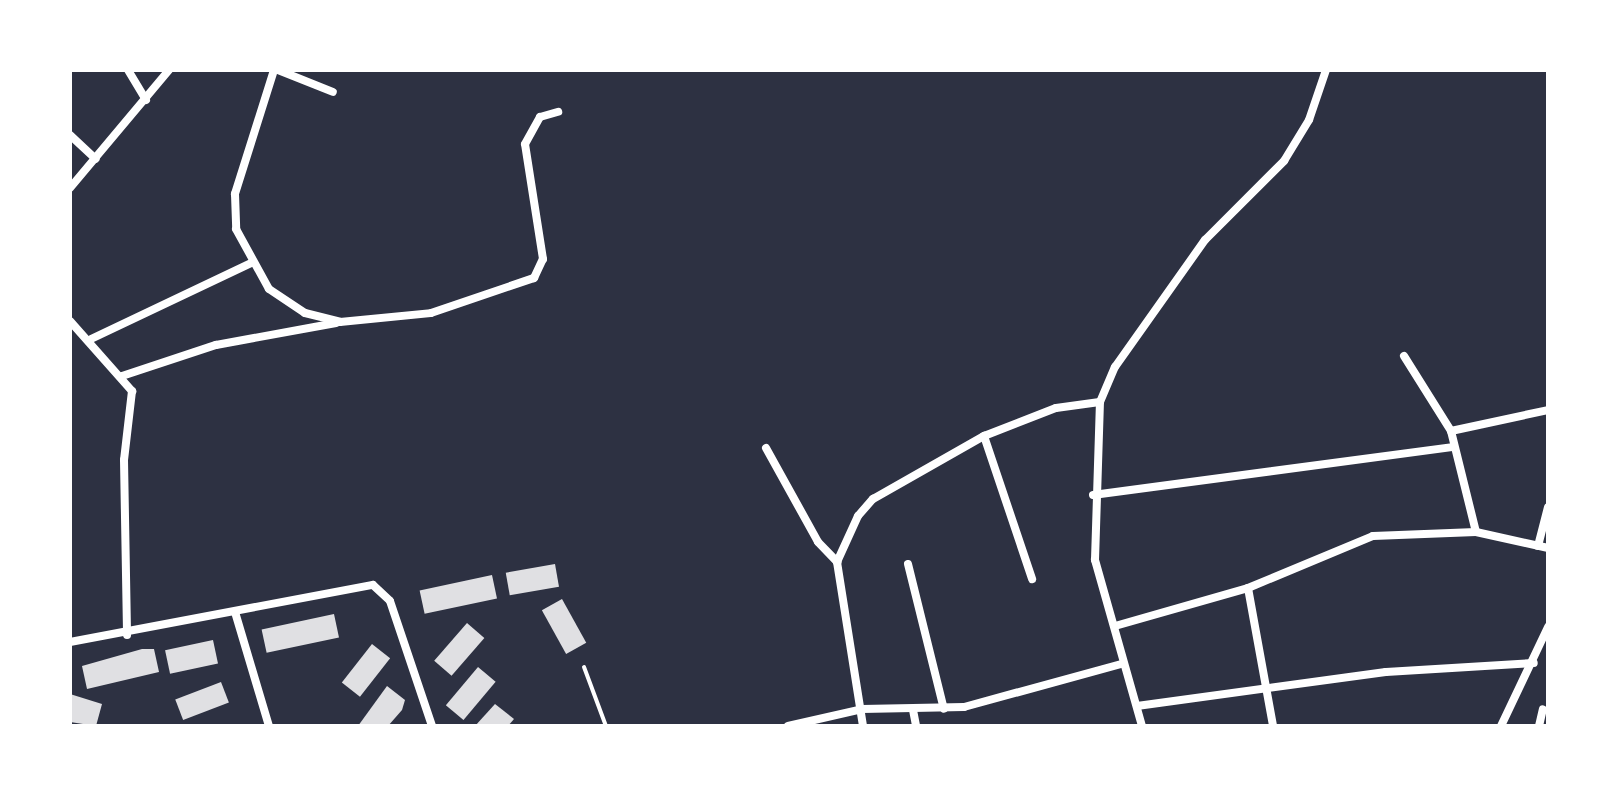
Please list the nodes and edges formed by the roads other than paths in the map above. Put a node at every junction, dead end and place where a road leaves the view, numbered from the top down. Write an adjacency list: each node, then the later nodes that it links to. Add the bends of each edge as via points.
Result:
1 (128, 70): 6 (street)
2 (169, 70): 6 (street)
3 (276, 70): 5 (street); 11 (street, via 233,207)
4 (1326, 70): 17 (street, via 1310,120 1284,161 1205,240 1115,367)
5 (333, 92)
6 (146, 100): 9 (street)
7 (558, 112): 13 (street, via 540,117 525,144 543,259 534,278 431,313)
8 (70, 135): 9 (street)
9 (96, 159): 10 (street)
10 (70, 188)
11 (251, 263): 13 (street, via 269,289 293,305); 14 (street)
12 (70, 321): 14 (street)
13 (340, 322): 16 (street, via 216,344)
14 (91, 339): 16 (street)
15 (1404, 356): 19 (street)
16 (122, 376): 34 (street, via 132,402 124,460)
17 (1100, 402): 20 (street, via 1056,408); 23 (street)
18 (1548, 410): 19 (street)
19 (1450, 431): 21 (street)
20 (984, 436): 27 (street, via 873,500); 29 (street)
21 (1454, 447): 23 (street); 25 (street)
22 (766, 448): 27 (street, via 818,542)
23 (1093, 496): 32 (street, via 1096,560)
24 (1548, 507): 26 (street)
25 (1476, 532): 26 (street); 30 (street, via 1372,536)
26 (1543, 547)
27 (837, 562): 41 (street)
28 (908, 564): 42 (street)
29 (1032, 579)
30 (1248, 588): 32 (street); 39 (street)
31 (235, 612): 34 (street); 45 (street); 46 (street, via 373,585 390,601)
32 (1115, 626): 37 (street)
33 (1548, 627): 36 (street)
34 (127, 635): 35 (street)
35 (70, 642)
36 (1534, 663): 39 (street); 53 (street)
37 (1122, 664): 40 (street); 42 (street)
38 (584, 667): 47 (lane)
39 (1267, 686): 40 (street); 52 (street)
40 (1137, 706): 51 (street)
41 (862, 709): 44 (street); 48 (street); 49 (street)
42 (944, 709): 44 (street)
43 (1542, 709): 54 (street)
44 (913, 710): 50 (street)
45 (269, 726)
46 (432, 726)
47 (606, 726)
48 (788, 726)
49 (863, 726)
50 (916, 726)
51 (1142, 726)
52 (1272, 726)
53 (1501, 726)
54 (1539, 726)

